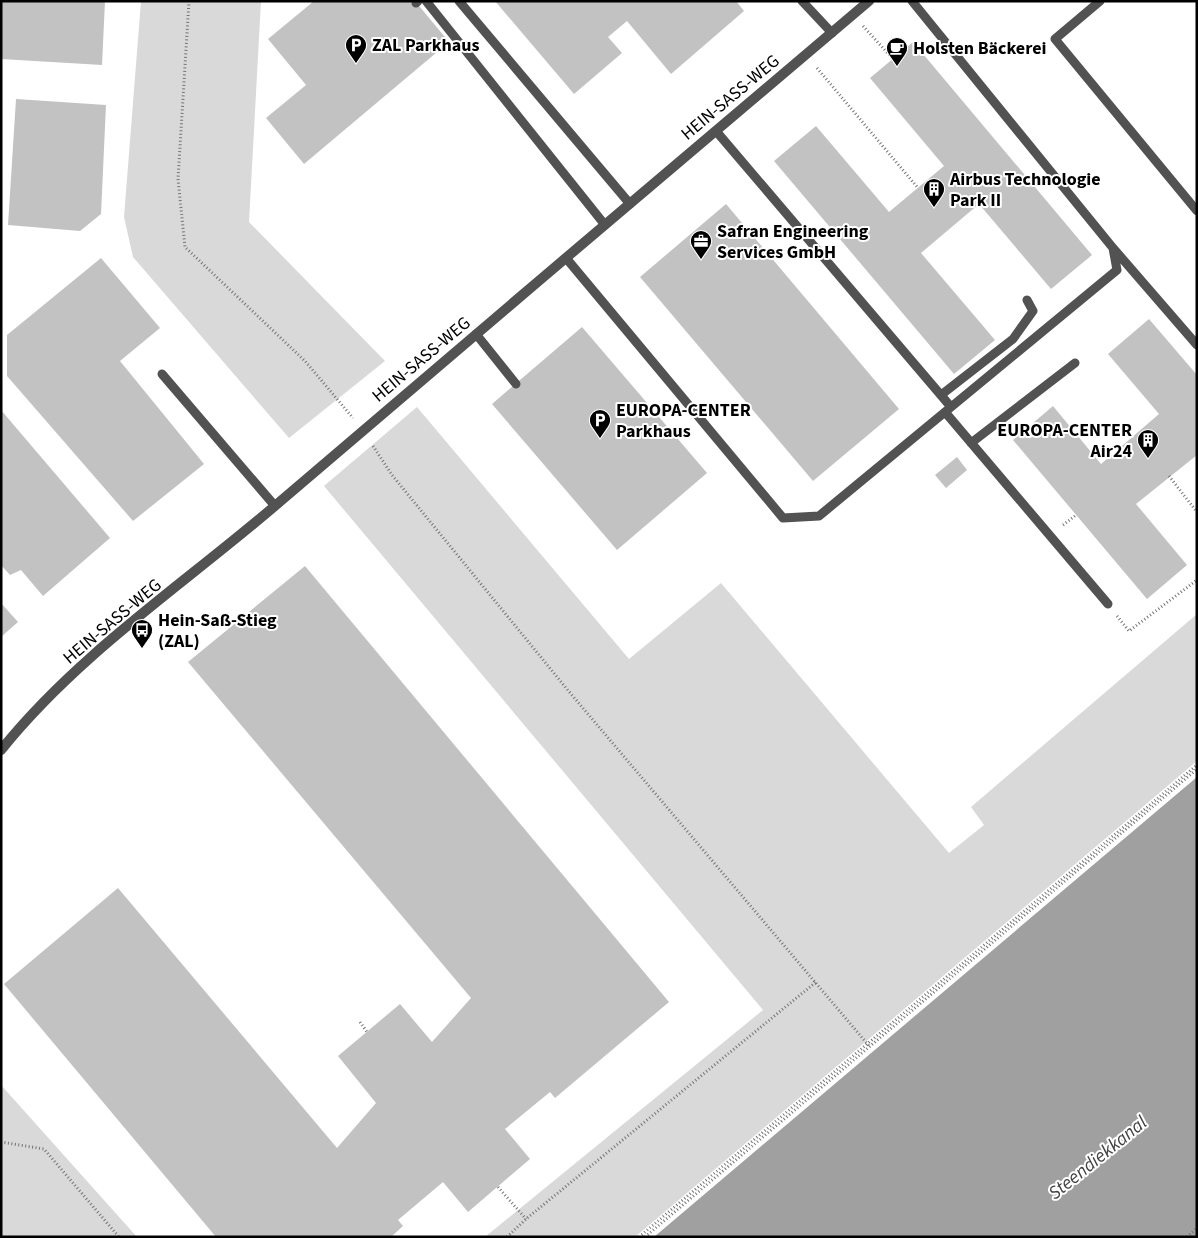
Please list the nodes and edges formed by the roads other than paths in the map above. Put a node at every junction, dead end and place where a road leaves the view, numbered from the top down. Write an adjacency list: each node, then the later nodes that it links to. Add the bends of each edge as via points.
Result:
1 (426, 1): 11 (lane)
2 (459, 1): 9 (lane)
3 (802, 1): 7 (lane)
4 (869, 1): 7 (street, HEIN-SASS-WEG)
5 (912, 1): 12 (lane)
6 (1100, 1): 10 (lane, via 1055,39)
7 (832, 33): 8 (street, HEIN-SASS-WEG)
8 (716, 131): 9 (street, HEIN-SASS-WEG); 20 (lane)
9 (630, 204): 11 (street, HEIN-SASS-WEG)
10 (1197, 211)
11 (605, 225): 13 (street, HEIN-SASS-WEG)
12 (1113, 248): 16 (lane); 21 (lane, via 1117,270)
13 (566, 258): 15 (street, HEIN-SASS-WEG); 21 (lane, via 783,518 819,516)
14 (1027, 300): 20 (lane, via 1033,310 1013,339)
15 (476, 334): 19 (lane); 23 (street, HEIN-SASS-WEG)
16 (1197, 345)
17 (1075, 363): 22 (lane)
18 (162, 374): 23 (lane)
19 (516, 384)
20 (941, 395): 21 (lane)
21 (948, 409): 22 (lane)
22 (972, 443): 24 (lane)
23 (275, 506): 25 (street, HEIN-SASS-WEG, via 100,650 50,696)
24 (1108, 604)
25 (1, 750)

